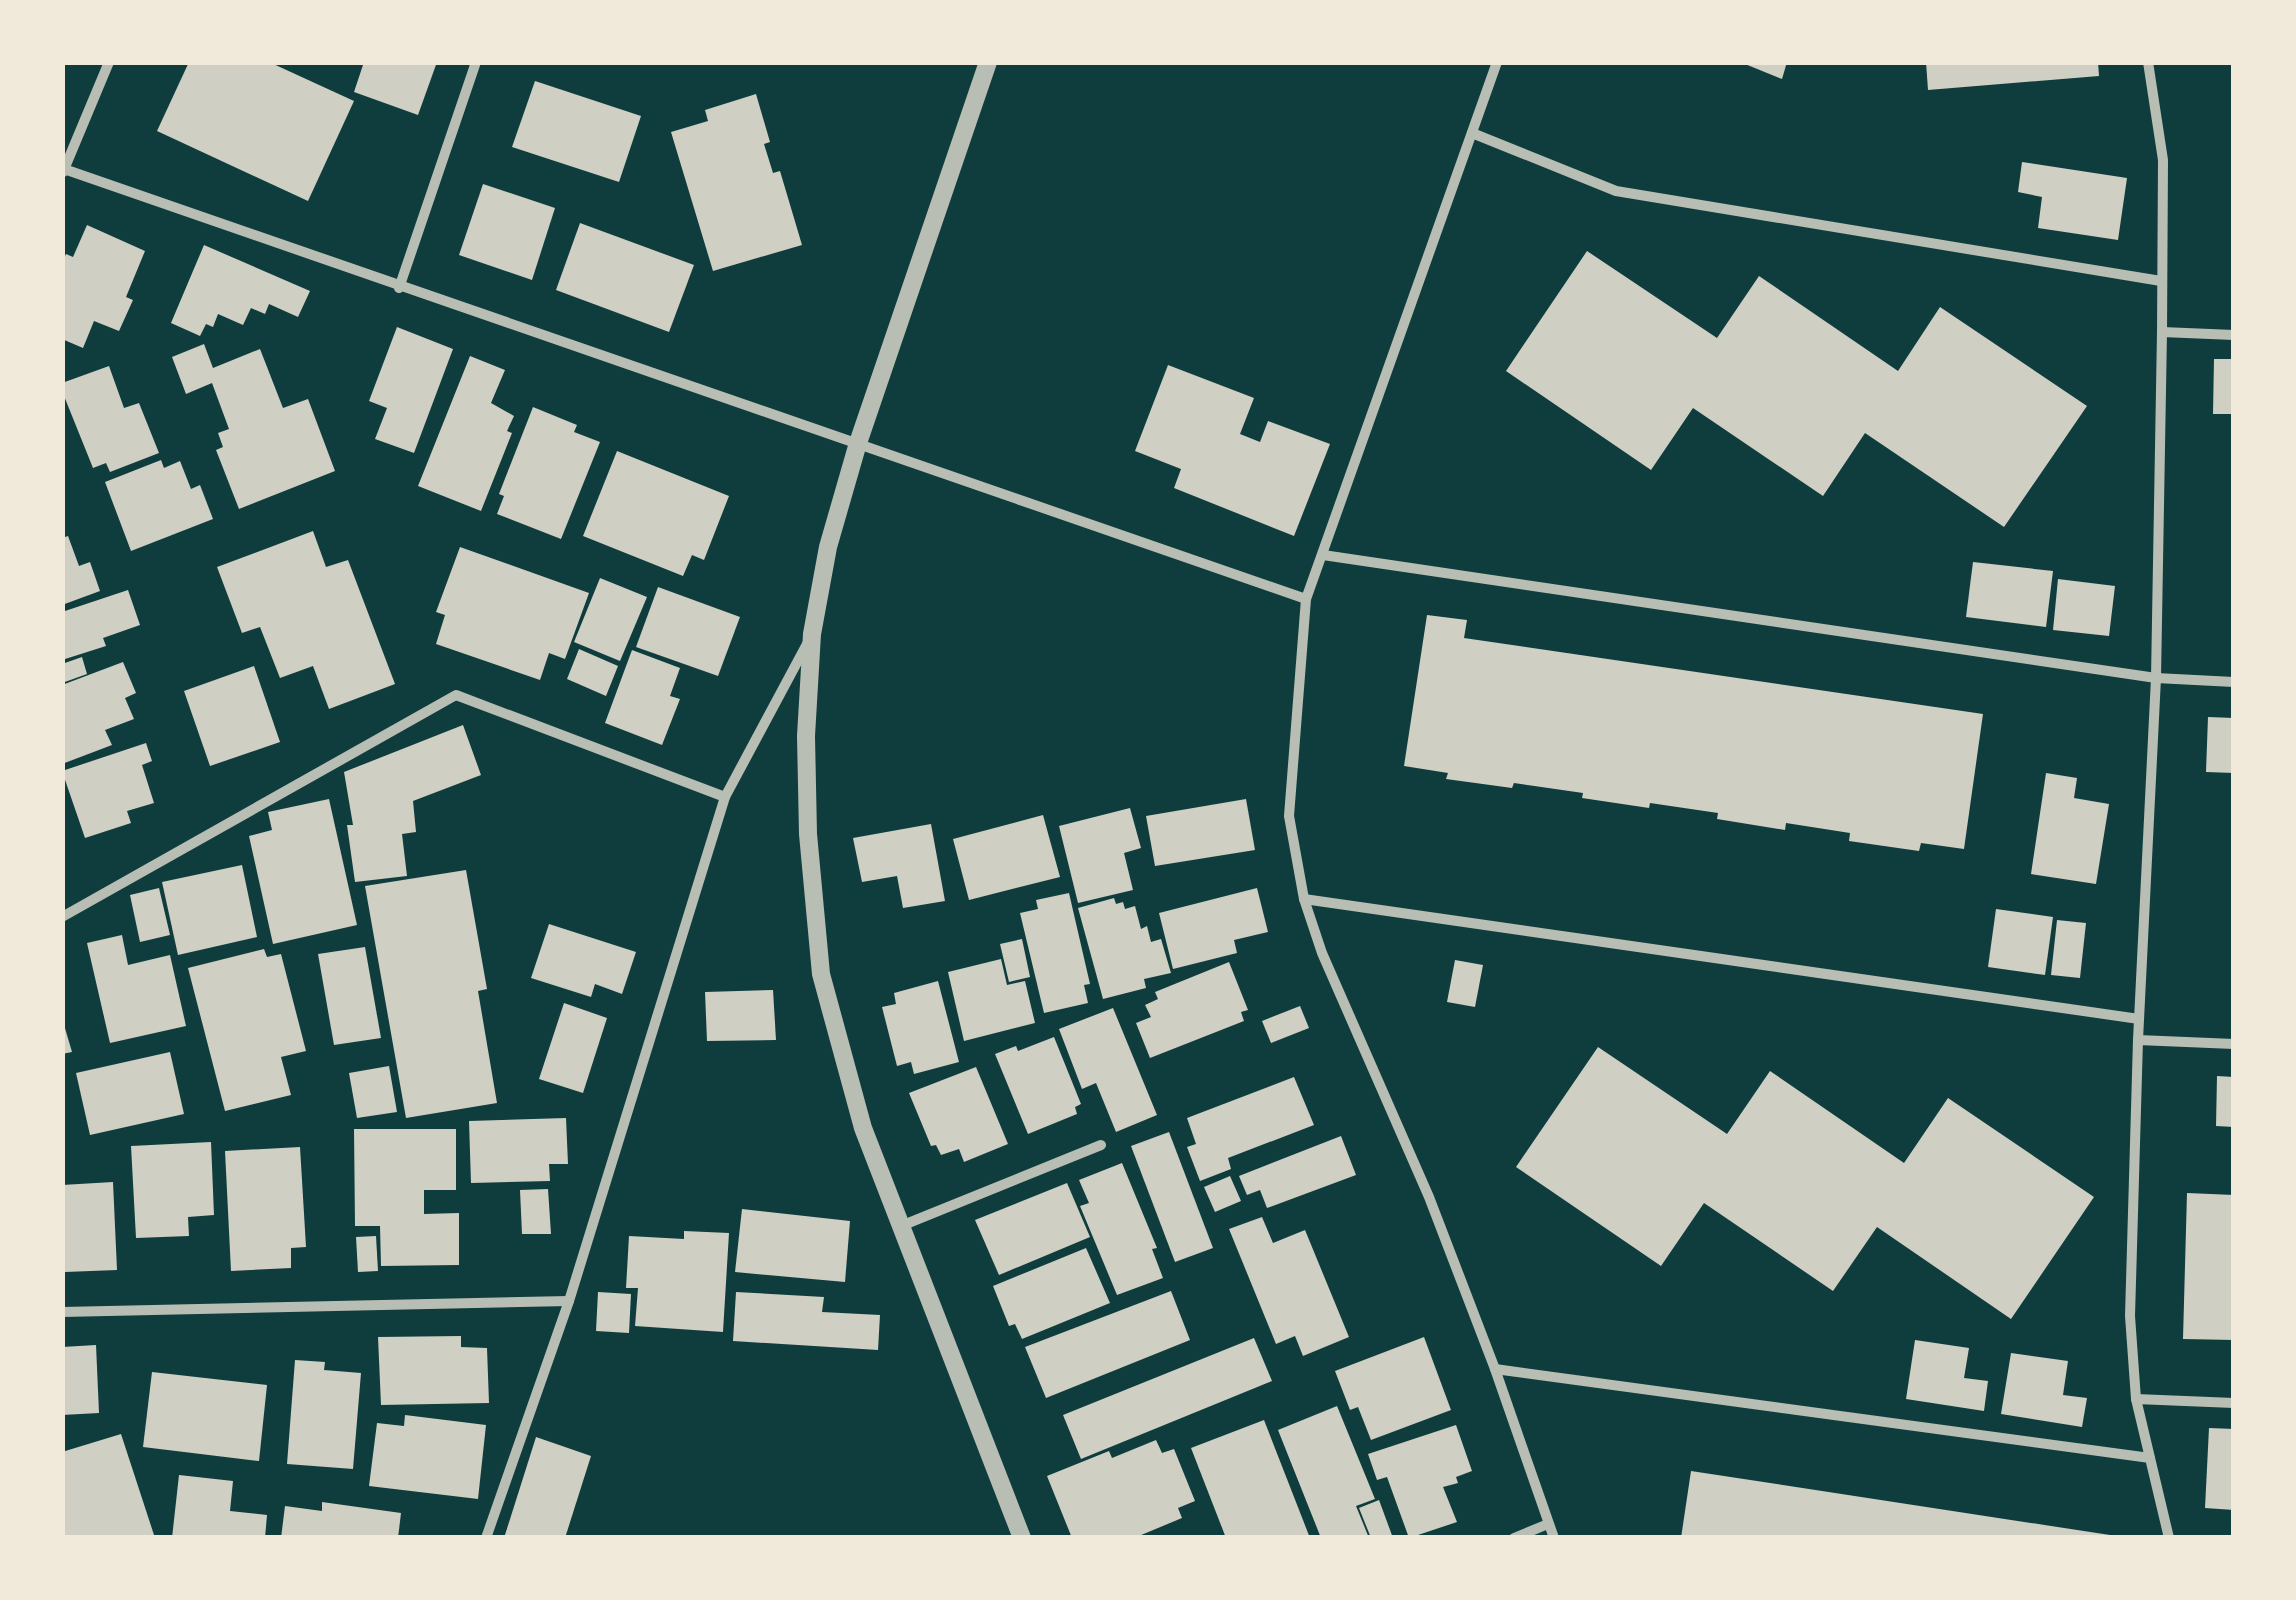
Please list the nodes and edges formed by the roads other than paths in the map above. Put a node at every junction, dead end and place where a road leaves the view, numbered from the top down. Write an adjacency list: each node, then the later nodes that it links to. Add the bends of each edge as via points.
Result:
1 (109, 62): 7 (street)
2 (476, 62): 9 (street)
3 (988, 62): 12 (street)
4 (1497, 62): 6 (street)
5 (2148, 62): 8 (street, via 2163,160)
6 (1472, 133): 8 (street, via 1616,191); 13 (street)
7 (63, 171): 9 (street)
8 (2161, 281): 10 (street)
9 (399, 288): 12 (street)
10 (2162, 332): 11 (street); 16 (street)
11 (2234, 335)
12 (858, 443): 14 (street); 15 (street, via 828,546)
13 (1323, 555): 14 (street); 16 (street)
14 (1306, 599): 19 (street, via 1289,816)
15 (812, 634): 18 (street); 25 (street, via 808,814 821,974 864,1128)
16 (2156, 678): 17 (street); 21 (street)
17 (2234, 682)
18 (725, 796): 20 (street, via 456,695); 26 (street)
19 (1304, 899): 21 (street); 28 (street)
20 (62, 917)
21 (2139, 1019): 22 (street)
22 (2138, 1040): 23 (street); 29 (street, via 2130,1316)
23 (2234, 1044)
24 (1101, 1145): 25 (street)
25 (901, 1226): 34 (street)
26 (568, 1301): 27 (street); 33 (street)
27 (62, 1312)
28 (1495, 1369): 31 (street); 32 (street)
29 (2136, 1399): 30 (street); 31 (street)
30 (2234, 1403)
31 (2150, 1458): 37 (street)
32 (1548, 1524): 35 (street); 36 (street)
33 (486, 1538)
34 (1022, 1538)
35 (1514, 1538)
36 (1554, 1538)
37 (2169, 1538)

